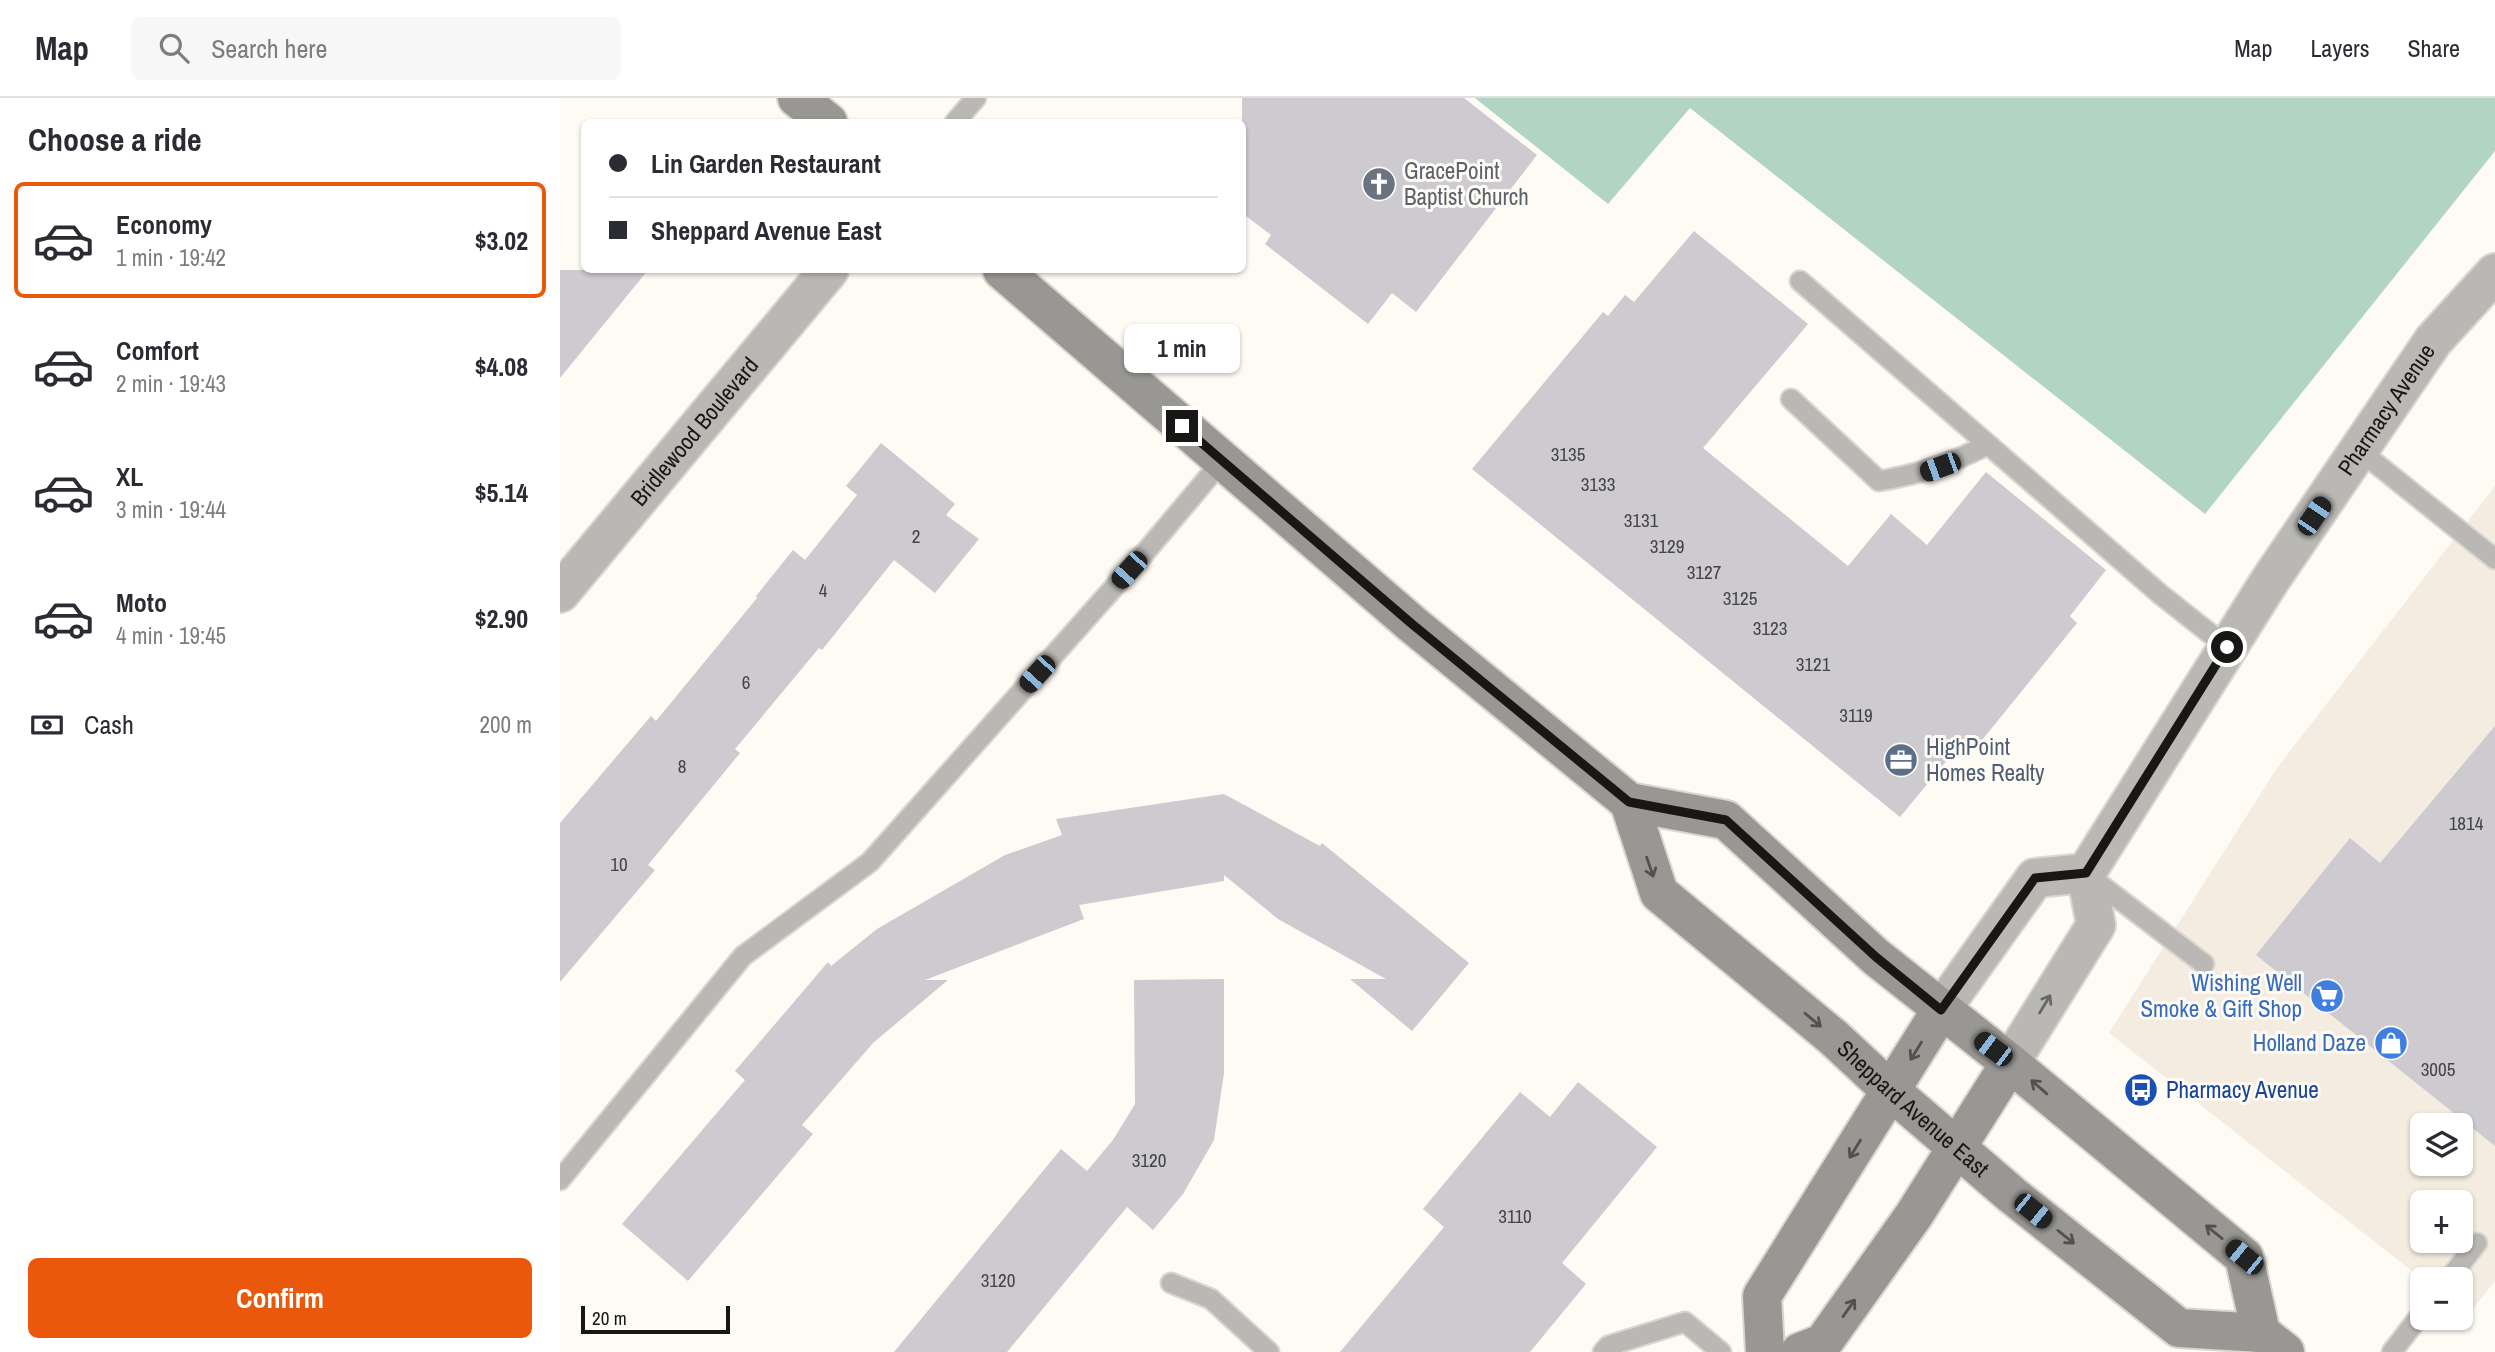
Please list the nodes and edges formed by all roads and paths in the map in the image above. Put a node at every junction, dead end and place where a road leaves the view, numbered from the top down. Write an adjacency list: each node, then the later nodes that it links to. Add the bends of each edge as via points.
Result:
1 (797, 98): 3 (main road)
2 (976, 98): 4 (lane)
3 (824, 119)
4 (958, 119)
5 (827, 273): 14 (street, Bridlewood Boulevard)
6 (1005, 273): 12 (main road, Sheppard Avenue East)
7 (2495, 273): 11 (street, Pharmacy Avenue, via 2433,341)
8 (1800, 281): 10 (lane)
9 (1791, 399): 10 (lane, via 1880,481 1922,473)
10 (1987, 445): 15 (lane)
11 (2359, 450): 13 (lane); 15 (street, Pharmacy Avenue)
12 (1222, 461): 16 (main road, Sheppard Avenue East); 23 (lane, via 870,862 743,956)
13 (2495, 559)
14 (560, 593)
15 (2227, 647): 17 (street, Pharmacy Avenue)
16 (1629, 802): 19 (main road, Sheppard Avenue East, via 1726,820); 21 (main road, Sheppard Avenue East, one-way to 21, via 1659,893)
17 (2086, 873): 18 (lane); 19 (street, via 2035,878); 20 (street, one-way to 17, via 2096,925)
18 (2204, 964)
19 (1941, 1010): 20 (main road, Sheppard Avenue East); 21 (main road, one-way to 21)
20 (2010, 1063): 22 (main road); 28 (main road, Sheppard Avenue East, one-way to 20, via 2244,1257)
21 (1891, 1091): 22 (main road, Sheppard Avenue East); 32 (main road, one-way to 32, via 1762,1296)
22 (1957, 1147): 28 (main road, Sheppard Avenue East, one-way to 28, via 2179,1328); 33 (main road, one-way to 22, via 1824,1343)
23 (560, 1180)
24 (2477, 1243): 25 (lane)
25 (2458, 1267)
26 (1171, 1283): 29 (lane, via 1211,1299)
27 (2410, 1329): 34 (lane)
28 (2273, 1343)
29 (1269, 1352)
30 (1604, 1352): 31 (lane, via 1608,1346 1685,1322)
31 (1721, 1352)
32 (1765, 1352)
33 (1800, 1352)
34 (2392, 1352)

